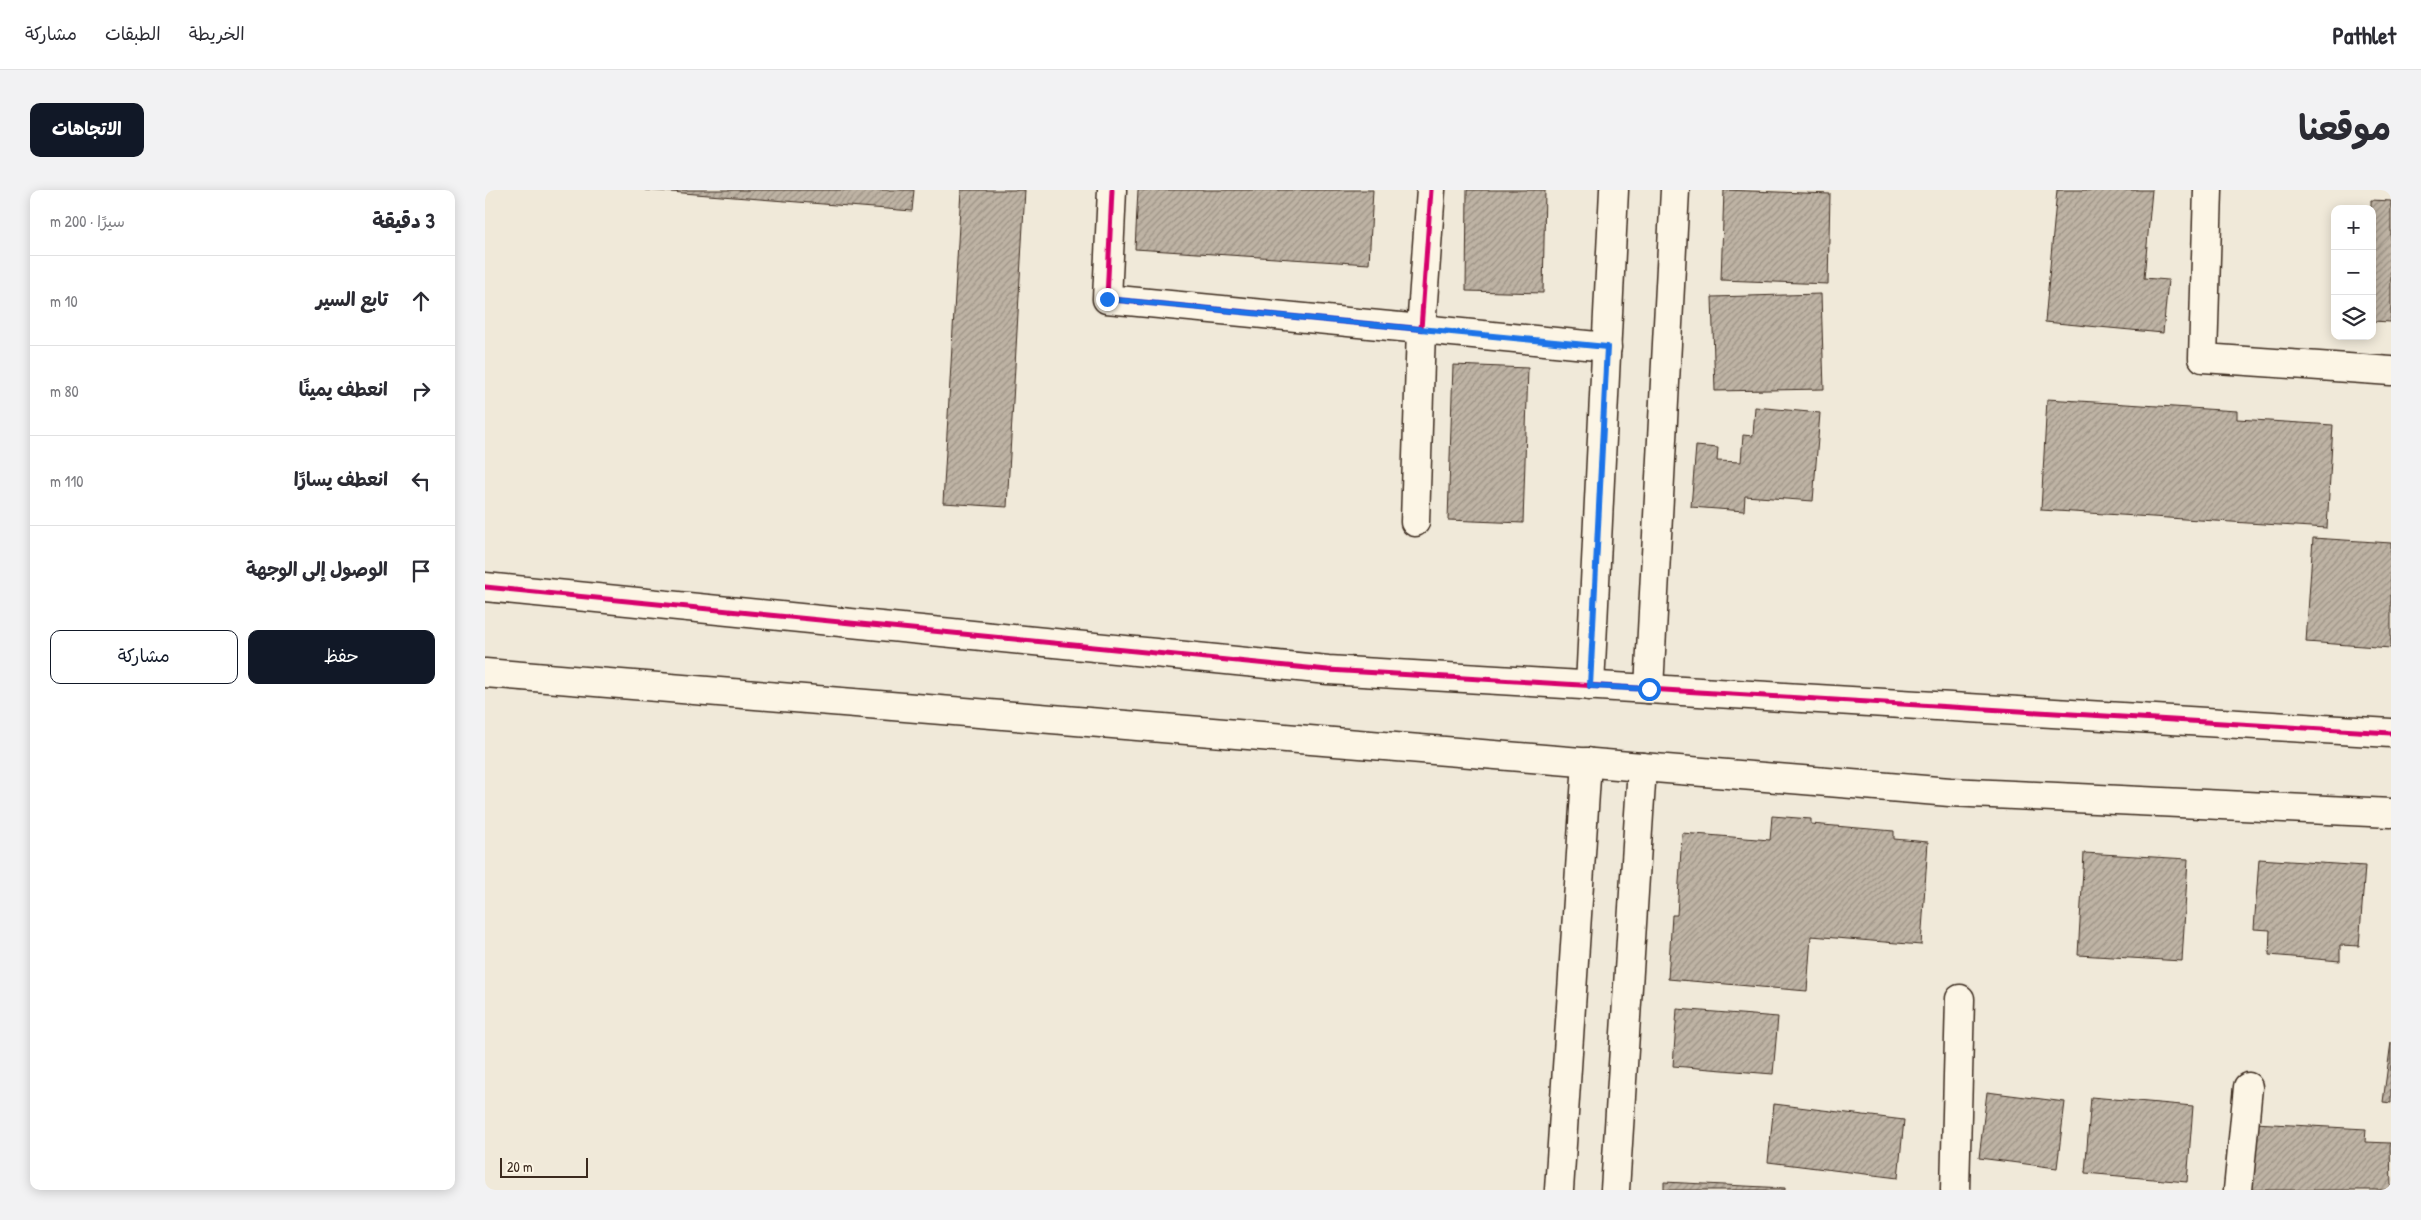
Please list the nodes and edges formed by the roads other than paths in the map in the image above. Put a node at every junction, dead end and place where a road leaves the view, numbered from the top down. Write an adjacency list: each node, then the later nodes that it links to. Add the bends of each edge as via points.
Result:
1 (1111, 190): 6 (street, via 1107,299)
2 (1431, 190): 6 (street)
3 (1614, 190): 7 (street)
4 (1675, 190): 13 (street)
5 (2208, 190): 8 (street, via 2203,358)
6 (1421, 329): 7 (street); 9 (street)
7 (1607, 347): 12 (street)
8 (2391, 371)
9 (1415, 522)
10 (485, 588): 12 (street, via 1328,670)
11 (485, 673): 15 (street)
12 (1590, 686): 13 (street)
13 (1649, 689): 14 (street)
14 (2391, 733)
15 (1587, 762): 16 (street); 20 (street)
16 (1642, 767): 17 (street, via 1950,792); 21 (street)
17 (2391, 813)
18 (1960, 999): 22 (street)
19 (2248, 1086): 23 (street)
20 (1559, 1190)
21 (1615, 1190)
22 (1955, 1190)
23 (2238, 1190)

